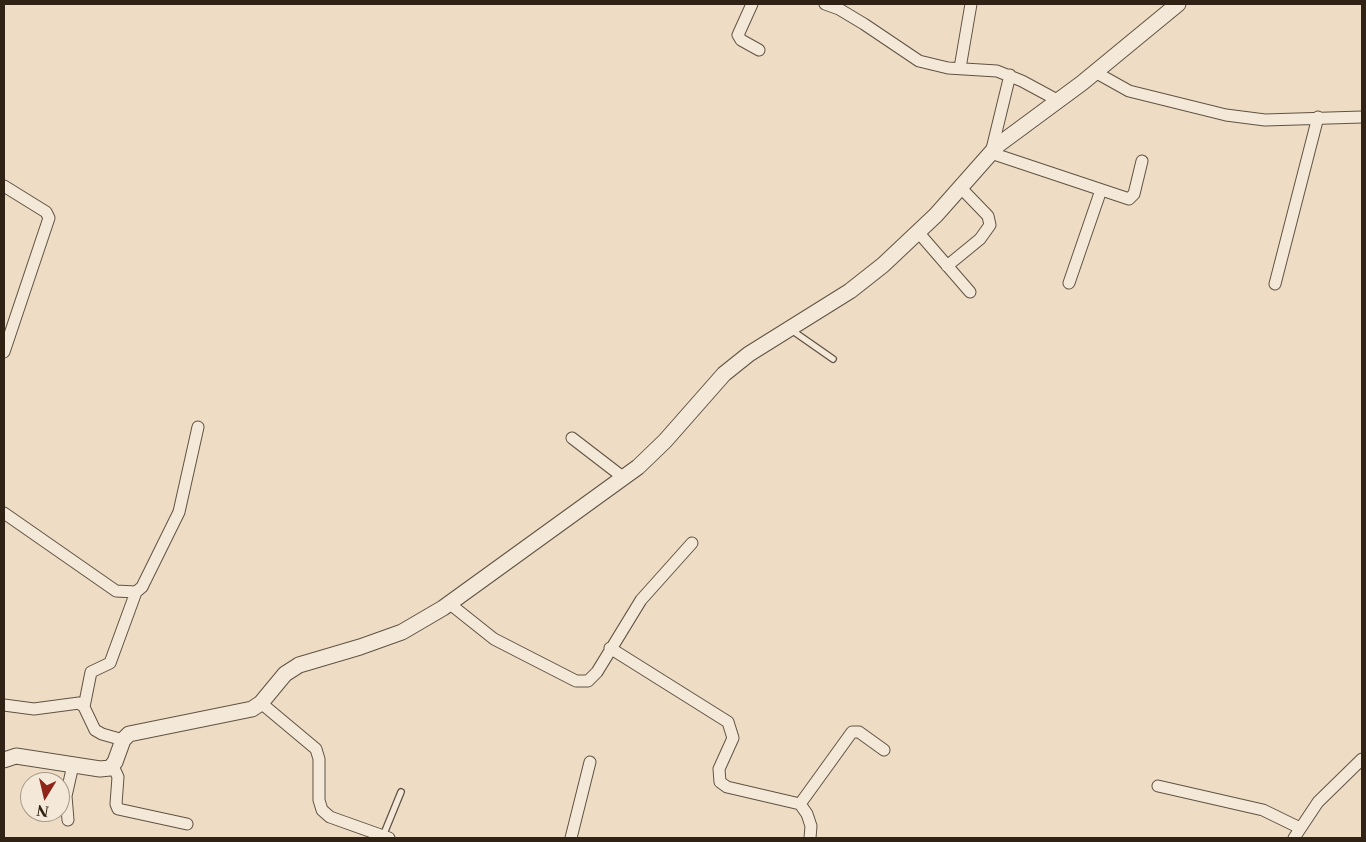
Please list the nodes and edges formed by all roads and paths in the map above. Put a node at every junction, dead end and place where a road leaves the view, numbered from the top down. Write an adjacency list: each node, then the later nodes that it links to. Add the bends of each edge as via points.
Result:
1 (752, 4): 5 (street, via 738,35)
2 (824, 4): 6 (street, via 840,9 919,61)
3 (971, 4): 6 (street)
4 (1178, 4): 7 (street)
5 (759, 50)
6 (960, 68): 8 (street)
7 (1095, 72): 9 (street); 10 (street, via 1129,91 1226,115 1256,120)
8 (1010, 75): 9 (street); 12 (street)
9 (1059, 101): 12 (street)
10 (1318, 117): 11 (street); 20 (street)
11 (1362, 118)
12 (991, 152): 15 (street); 16 (street)
13 (1142, 161): 16 (street, via 1131,198)
14 (4, 186): 23 (street, via 46,212 49,218)
15 (960, 187): 17 (street); 18 (street, via 988,216 990,224 980,239)
16 (1101, 190): 19 (street)
17 (918, 232): 18 (street); 22 (street, via 850,291)
18 (947, 266): 21 (street)
19 (1069, 283)
20 (1275, 284)
21 (970, 292)
22 (789, 328): 24 (lane); 27 (street, via 724,374 665,441)
23 (4, 352)
24 (833, 359)
25 (198, 427): 30 (street, via 179,512 146,580)
26 (572, 438): 27 (street)
27 (624, 478): 31 (street)
28 (4, 513): 30 (street, via 116,591)
29 (692, 543): 32 (street, via 640,600)
30 (136, 592): 35 (street, via 110,663 91,672)
31 (450, 604): 32 (street, via 494,638 576,681 588,681 593,677); 33 (street, via 402,632 299,665 280,679)
32 (610, 648): 46 (street, via 728,722 733,738 718,773 723,785)
33 (261, 703): 36 (street, via 238,713 133,733); 49 (street, via 316,749 322,810 330,817)
34 (4, 705): 35 (street, via 34,709 77,703)
35 (84, 707): 36 (street, via 96,730)
36 (123, 740): 42 (street)
37 (884, 750): 46 (street, via 859,732 852,732)
38 (1362, 759): 48 (street, via 1318,802)
39 (4, 760): 41 (street, via 16,756)
40 (590, 762): 50 (street)
41 (73, 766): 42 (street, via 100,769); 43 (street)
42 (113, 766): 47 (street, via 118,776 118,809)
43 (70, 779)
44 (1158, 786): 48 (street, via 1263,810)
45 (401, 792): 49 (lane)
46 (800, 804): 51 (street, via 808,814)
47 (187, 824)
48 (1300, 828): 52 (street)
49 (386, 837)
50 (571, 838)
51 (810, 838)
52 (1294, 838)

